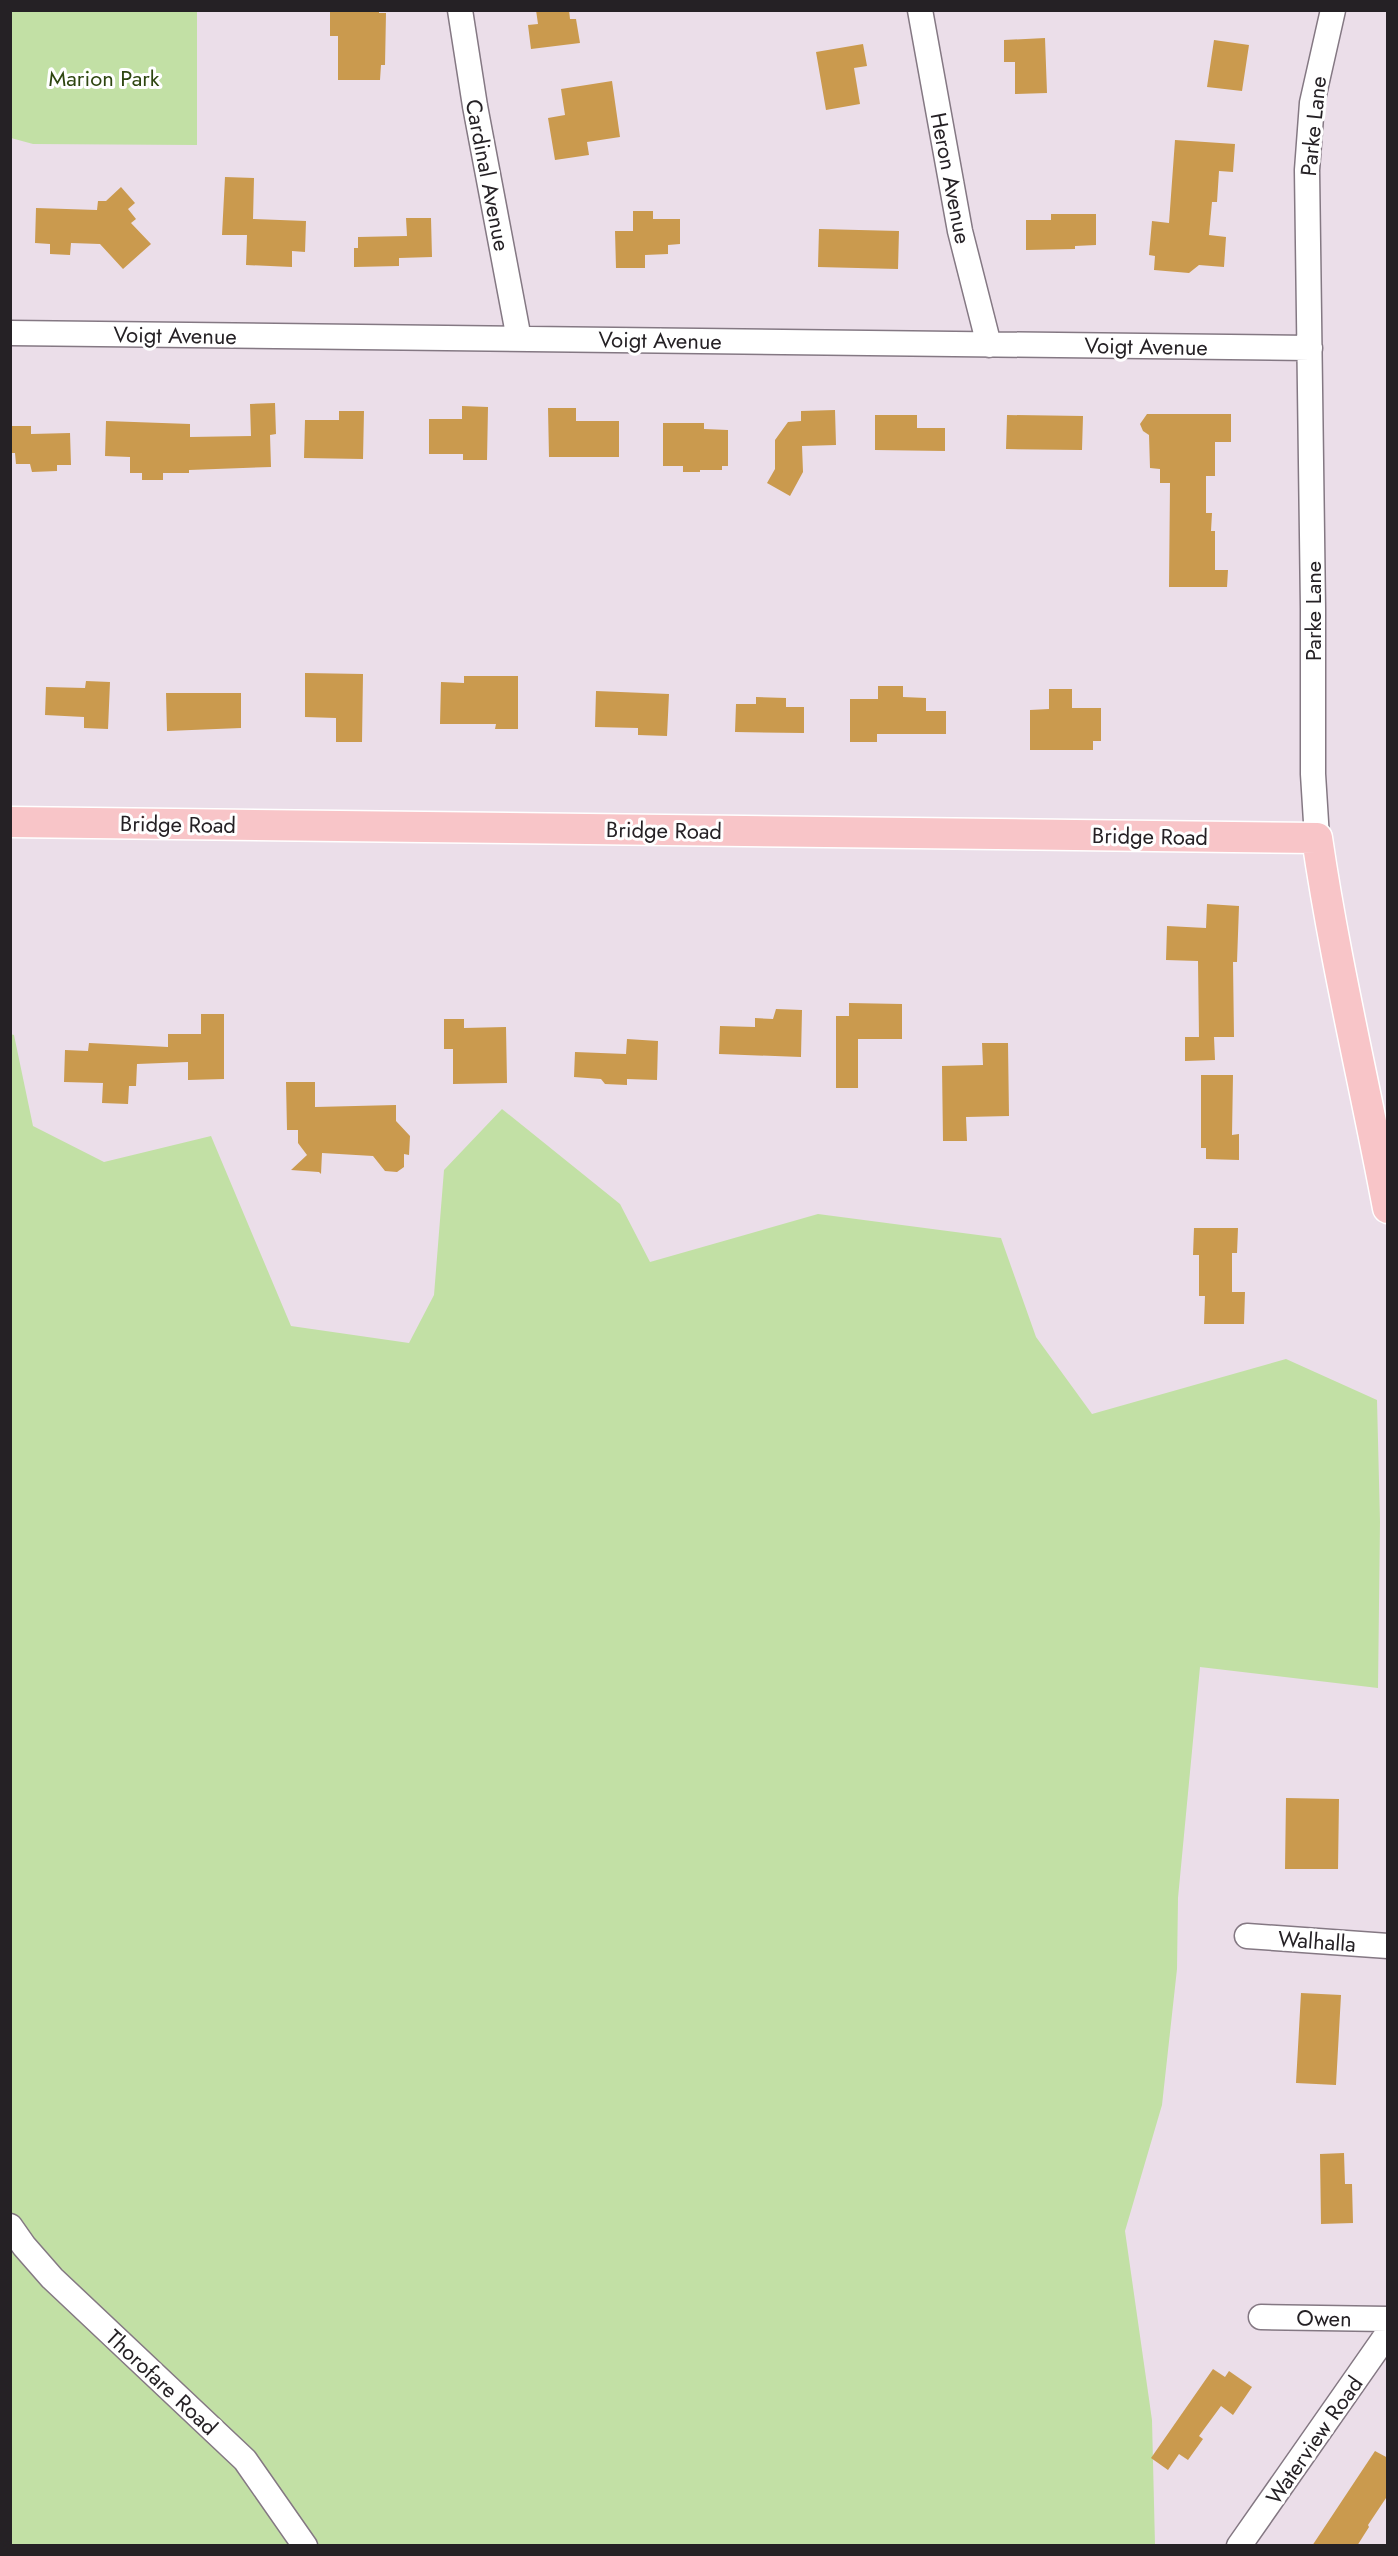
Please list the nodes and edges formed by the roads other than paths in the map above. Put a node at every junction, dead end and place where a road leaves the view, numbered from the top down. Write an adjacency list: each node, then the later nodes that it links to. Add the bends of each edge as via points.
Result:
1 (460, 10): 5 (street, Cardinal Avenue)
2 (920, 10): 6 (street, Heron Avenue, via 954,203)
3 (1333, 10): 7 (street, Parke Lane, via 1308,136)
4 (10, 333): 5 (street, Voigt Avenue)
5 (519, 339): 6 (street, Voigt Avenue)
6 (989, 345): 7 (street, Voigt Avenue)
7 (1311, 348): 9 (street, Parke Lane, via 1313,774)
8 (10, 822): 9 (main road, Bridge Road)
9 (1317, 838): 10 (main road, Parke Lane, via 1325,896)
10 (1388, 1208)
11 (1247, 1936): 12 (street, Walhalla)
12 (1388, 1946)
13 (10, 2226): 17 (street, Thorofare Road, via 52,2278 245,2460)
14 (1261, 2317): 15 (street, Owen)
15 (1388, 2319)
16 (1388, 2333): 18 (street, Waterview Road)
17 (305, 2546)
18 (1239, 2546)

